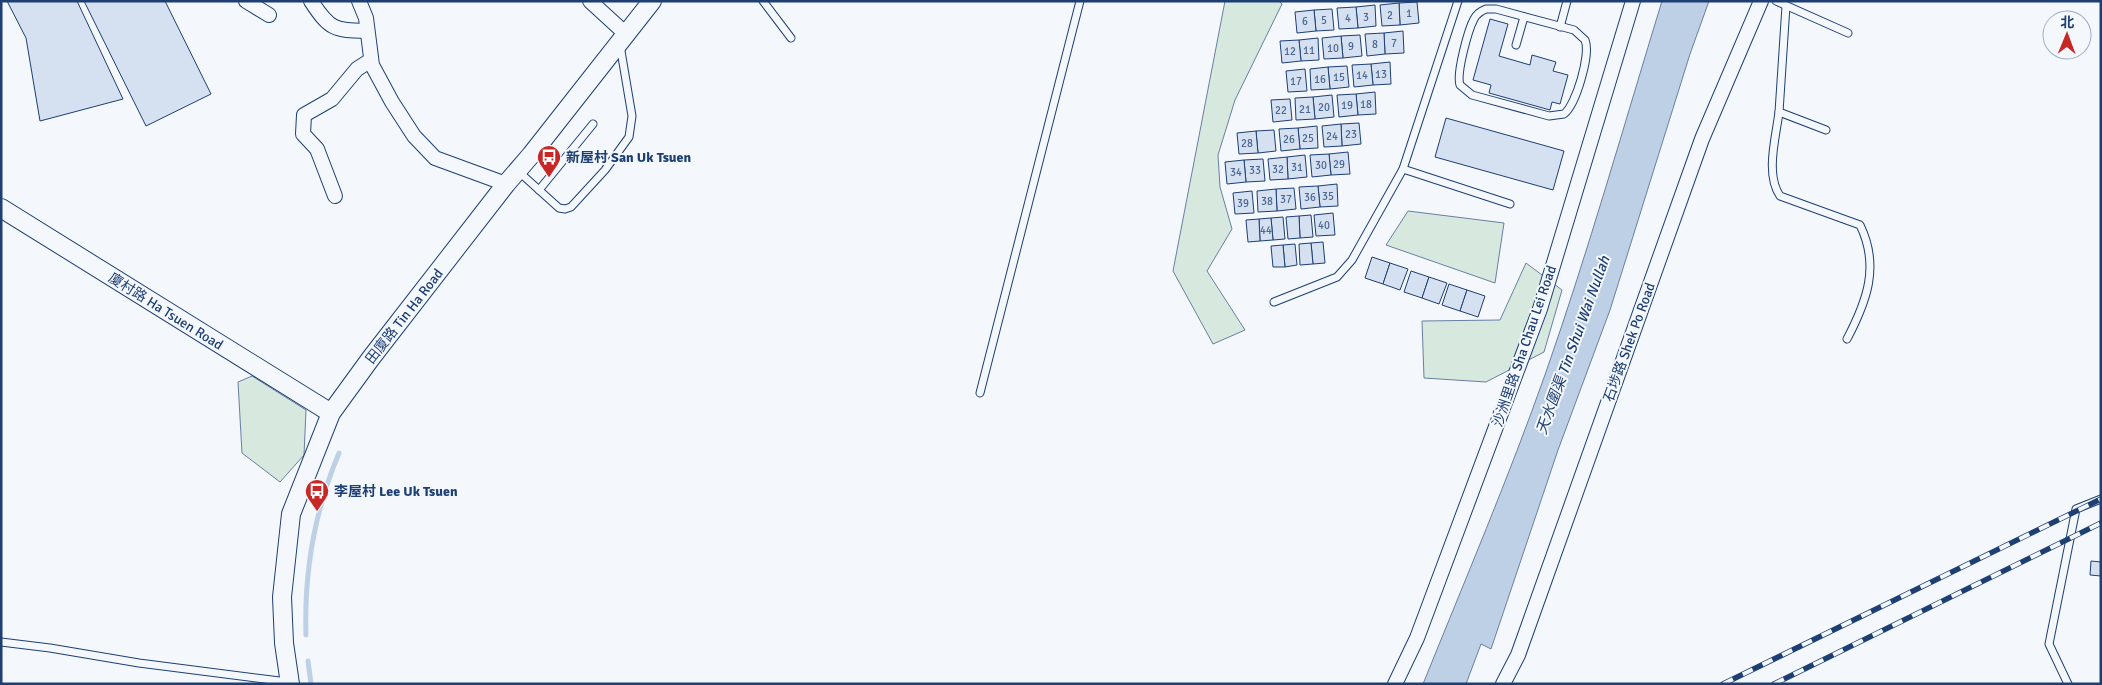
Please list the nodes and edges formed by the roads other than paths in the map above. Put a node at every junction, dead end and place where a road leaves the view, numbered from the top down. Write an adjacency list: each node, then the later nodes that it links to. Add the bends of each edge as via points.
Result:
1 (246, 1): 14 (street)
2 (311, 1): 17 (street, via 327,22 339,30)
3 (359, 1): 17 (street)
4 (590, 1): 19 (street)
5 (652, 1): 19 (street, 田廈路 Tin Ha Road)
6 (763, 1): 20 (lane)
7 (1080, 1): 34 (lane)
8 (1458, 1): 26 (lane)
9 (1567, 1): 16 (lane)
10 (1632, 1): 39 (street, 沙洲里路 Sha Chau Lei Road, via 1540,309 1417,638)
11 (1761, 1): 40 (street, 石埗路 Shek Po Road, via 1702,140 1518,655)
12 (1776, 1): 13 (lane)
13 (1786, 6): 18 (lane); 23 (lane)
14 (269, 16)
15 (1524, 16): 16 (lane); 16 (lane, via 1491,8 1477,14 1459,71 1459,81 1464,90 1550,116 1564,114 1573,103 1588,49 1582,36); 21 (lane)
16 (1560, 26)
17 (367, 31): 22 (street)
18 (1848, 33)
19 (623, 38): 27 (street, 田廈路 Tin Ha Road); 28 (lane, via 632,116 629,137 571,207 559,208)
20 (791, 38)
21 (1516, 45)
22 (371, 60): 27 (street, via 392,102 414,136 434,158); 29 (street, via 357,69 332,99 304,115 304,134 317,149)
23 (1779, 112): 25 (lane); 33 (lane, via 1772,176 1780,196 1860,224 1868,240 1871,258 1868,293)
24 (592, 124): 28 (lane)
25 (1826, 130)
26 (1403, 169): 30 (lane); 32 (lane, via 1352,260 1336,277)
27 (512, 178): 28 (lane); 35 (street, 田廈路 Tin Ha Road)
28 (539, 190)
29 (335, 196)
30 (1510, 204)
31 (3, 212): 35 (street, 廈村路 Ha Tsuen Road)
32 (1274, 302)
33 (1847, 339)
34 (980, 393)
35 (331, 414): 38 (street, 田廈路 Tin Ha Road, via 291,514 282,597)
36 (2101, 498): 41 (lane, via 2076,509 2049,644)
37 (1, 642): 38 (lane)
38 (290, 683)
39 (1395, 684)
40 (1503, 684)
41 (2068, 684)

